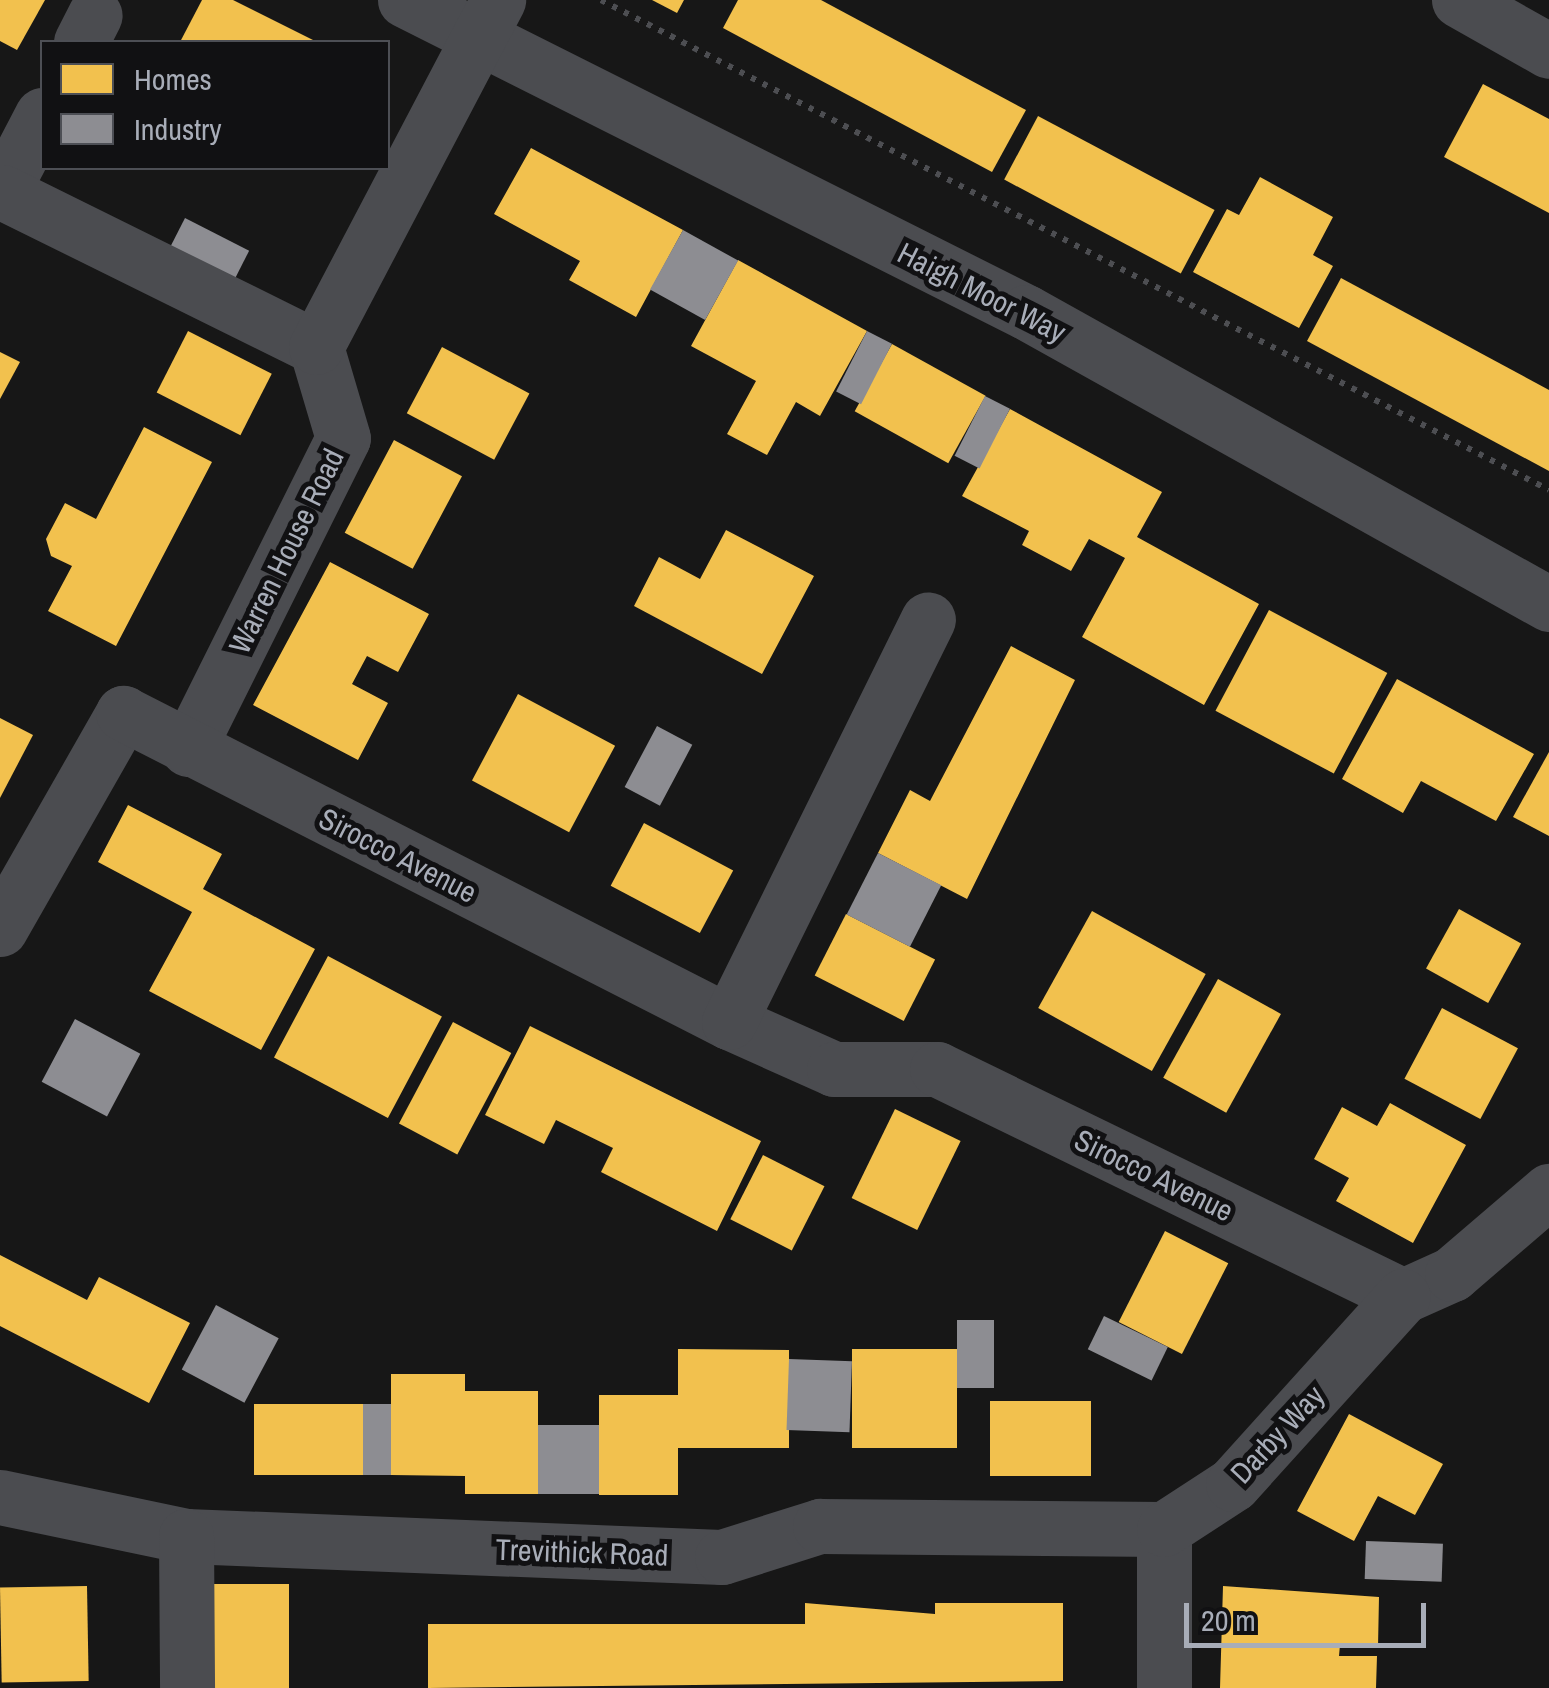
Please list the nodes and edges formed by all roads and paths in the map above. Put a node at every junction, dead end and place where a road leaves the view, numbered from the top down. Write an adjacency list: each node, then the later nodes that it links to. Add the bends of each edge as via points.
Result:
1 (405, 0): 4 (street, Haigh Moor Way)
2 (601, 0): 8 (path)
3 (1460, 0): 5 (street)
4 (487, 20): 7 (street); 9 (street, Haigh Moor Way)
5 (1549, 51)
6 (40, 119): 7 (street, via 2,192)
7 (316, 347): 11 (street, Warren House Road, via 343,438)
8 (1549, 490)
9 (1549, 604)
10 (928, 619): 13 (street)
11 (188, 750): 12 (street, Sirocco Avenue, via 122,713); 13 (street, Sirocco Avenue)
12 (0, 929)
13 (729, 1022): 15 (street, Sirocco Avenue, via 834,1070 937,1070)
14 (1549, 1190): 15 (street, via 1452,1274)
15 (1403, 1296): 17 (street, Darby Way, via 1233,1484)
16 (0, 1497): 18 (street, Trevithick Road)
17 (1164, 1529): 18 (street, Trevithick Road, via 820,1526 722,1558); 20 (street)
18 (186, 1536): 19 (street)
19 (187, 1688)
20 (1164, 1688)

